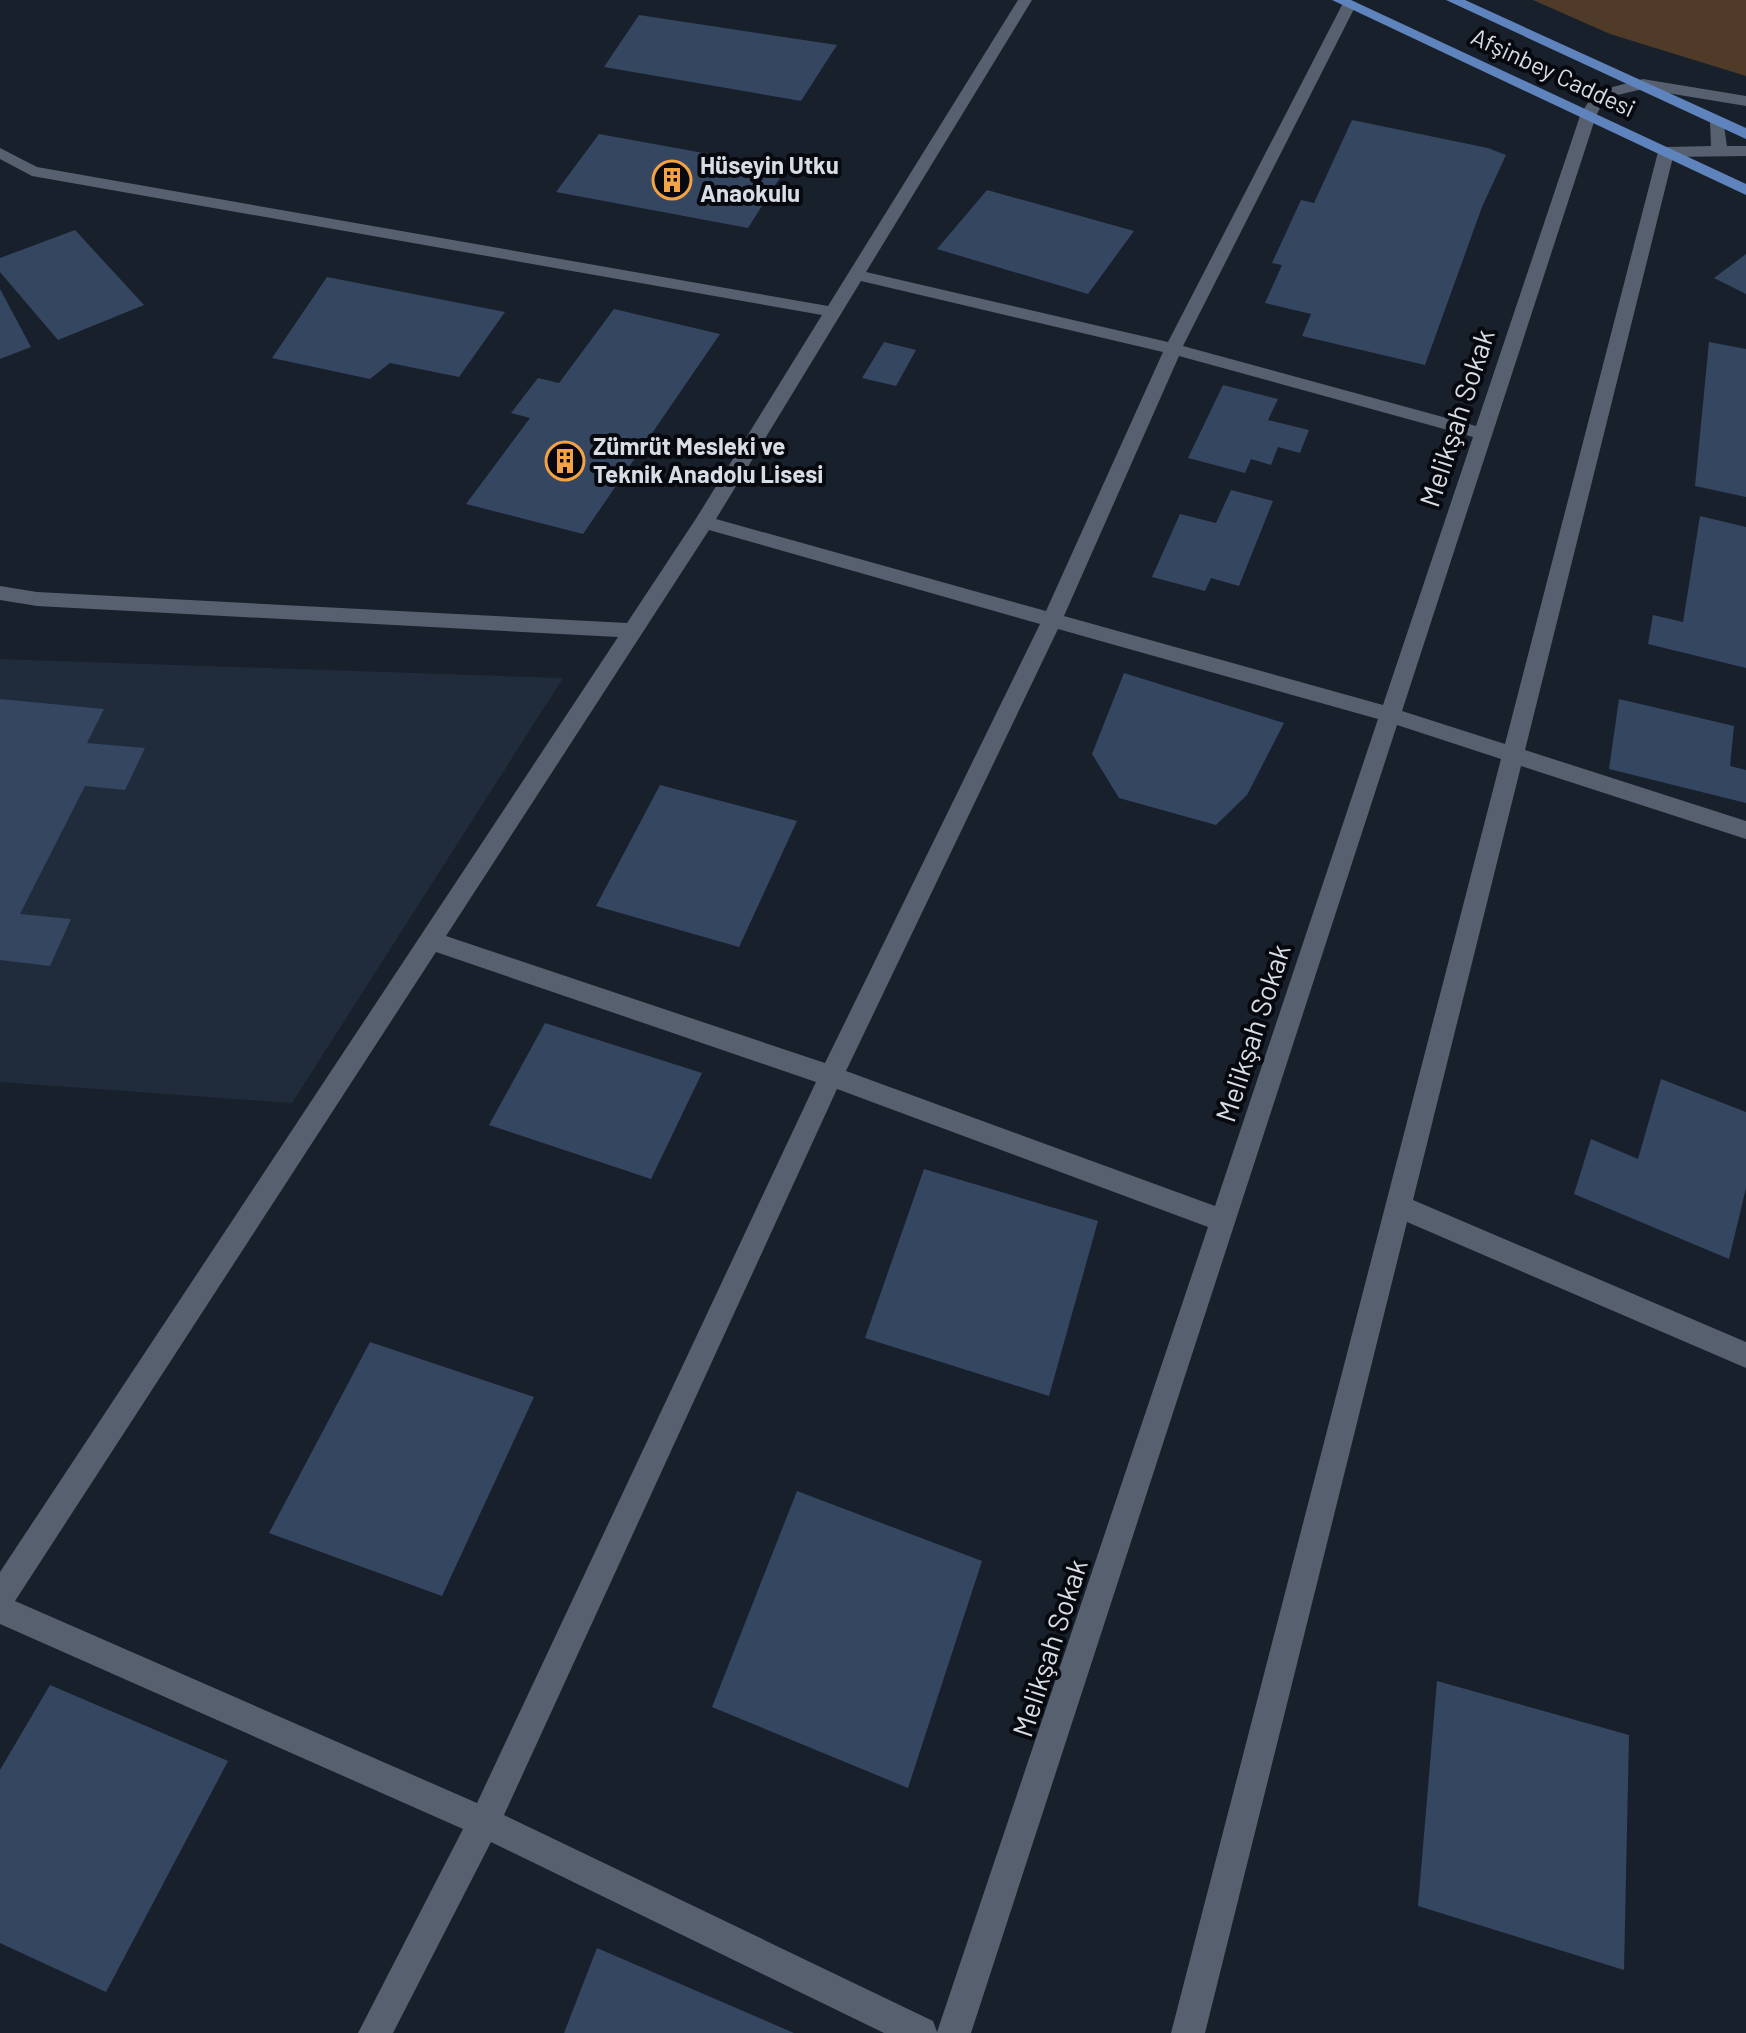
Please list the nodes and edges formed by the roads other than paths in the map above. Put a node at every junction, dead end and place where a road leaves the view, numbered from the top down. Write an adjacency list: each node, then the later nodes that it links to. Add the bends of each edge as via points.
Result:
1 (1025, 0): 14 (street)
2 (1453, 0): 4 (main road, Afşinbey Caddesi)
3 (1344, 2): 6 (main road, Afşinbey Caddesi); 16 (street)
4 (1643, 84): 5 (street); 6 (street, Melikşah Sokak, via 1599,95); 7 (main road, Afşinbey Caddesi)
5 (1746, 101)
6 (1588, 116): 11 (main road, Afşinbey Caddesi); 17 (street, Melikşah Sokak)
7 (1718, 122): 8 (main road, Afşinbey Caddesi); 9 (street)
8 (1746, 134)
9 (1719, 151): 10 (street); 11 (street)
10 (1746, 151)
11 (1666, 152): 13 (main road, Afşinbey Caddesi); 23 (street)
12 (0, 153): 15 (street, via 32,171)
13 (1746, 190)
14 (857, 275): 15 (street); 16 (street)
15 (833, 312): 18 (street)
16 (1173, 349): 17 (street); 20 (street)
17 (1483, 434): 22 (street, Melikşah Sokak)
18 (704, 522): 20 (street); 21 (street)
19 (0, 593): 21 (street)
20 (1053, 618): 22 (street); 26 (street)
21 (633, 631): 25 (street)
22 (1390, 715): 23 (street); 28 (street, Melikşah Sokak)
23 (1513, 755): 24 (street); 27 (street)
24 (1746, 830)
25 (430, 940): 26 (street); 30 (street)
26 (831, 1076): 28 (street); 32 (street)
27 (1398, 1206): 29 (street); 36 (street)
28 (1223, 1221): 35 (street, Melikşah Sokak)
29 (1746, 1355)
30 (0, 1598)
31 (0, 1609): 32 (street)
32 (484, 1822): 33 (street); 34 (street)
33 (375, 2033)
34 (921, 2033)
35 (954, 2033)
36 (1188, 2033)

